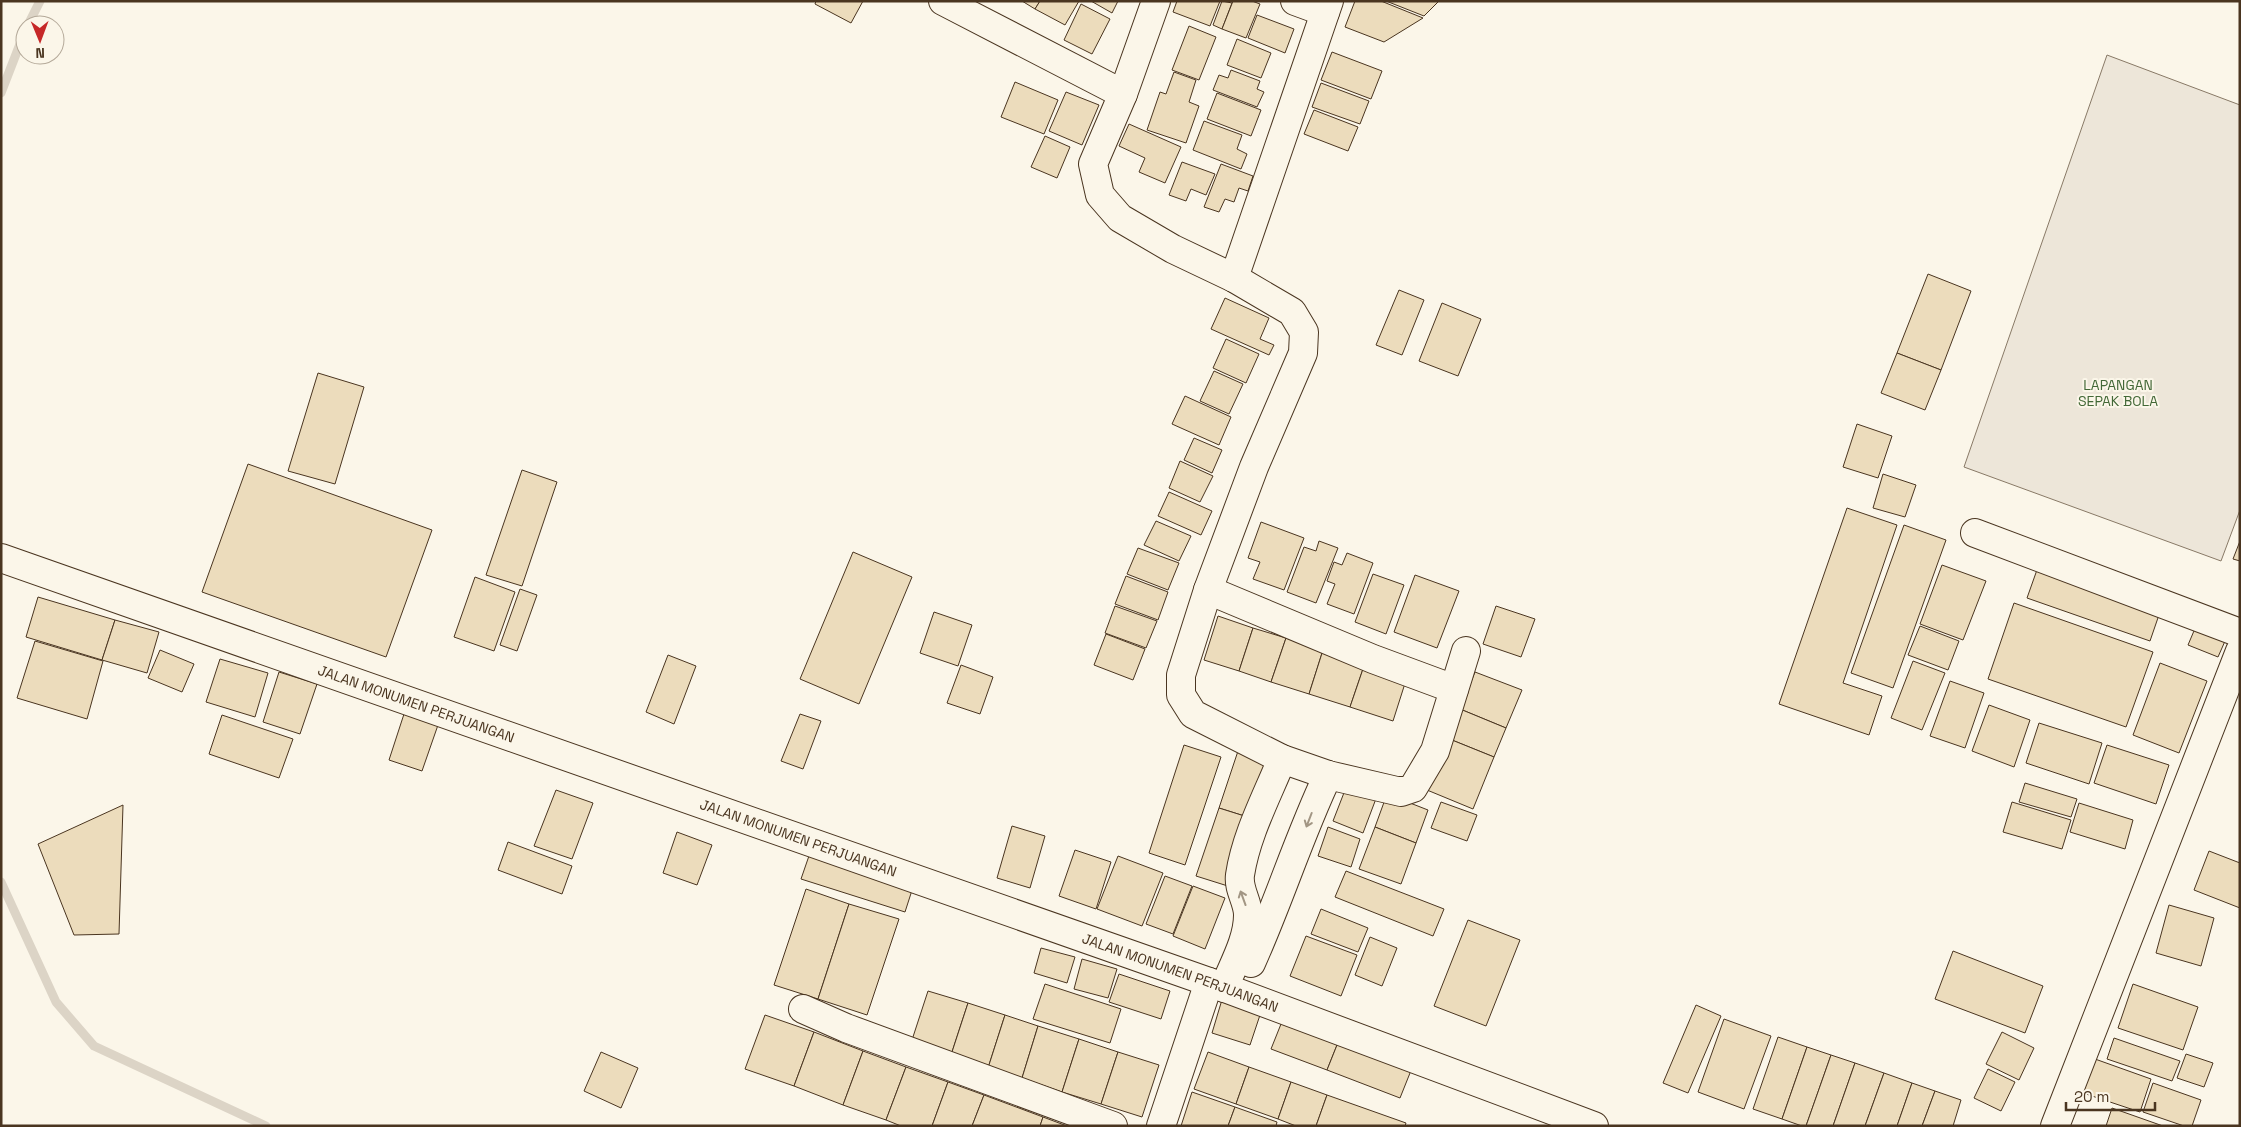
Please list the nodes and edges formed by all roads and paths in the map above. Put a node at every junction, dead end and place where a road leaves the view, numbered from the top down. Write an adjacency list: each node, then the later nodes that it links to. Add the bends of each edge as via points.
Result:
1 (944, 1): 5 (street)
2 (1156, 1): 5 (street)
3 (1295, 1): 4 (street)
4 (1327, 7): 6 (street)
5 (1123, 94): 6 (street, via 1093,164 1100,195 1120,218 1173,249)
6 (1234, 278): 9 (street, via 1292,312 1304,332 1303,353 1254,467)
7 (1975, 533): 10 (street)
8 (1, 558): 16 (street, JALAN MONUMEN PERJUANGAN)
9 (1208, 590): 13 (street); 14 (street, via 1181,675 1181,695 1193,714)
10 (2240, 633)
11 (2240, 650): 21 (street)
12 (1466, 651): 13 (street)
13 (1454, 689): 15 (street, via 1435,751 1413,788 1401,792)
14 (1282, 759): 15 (street); 16 (street, one-way to 14, via 1248,925 1248,912 1239,885 1240,873)
15 (1328, 775): 16 (street, one-way to 16, via 1272,917)
16 (1224, 988): 19 (street); 20 (street, JALAN MONUMEN PERJUANGAN)
17 (803, 1009): 18 (street)
18 (1114, 1126)
19 (1161, 1126)
20 (1594, 1126)
21 (2055, 1126)

